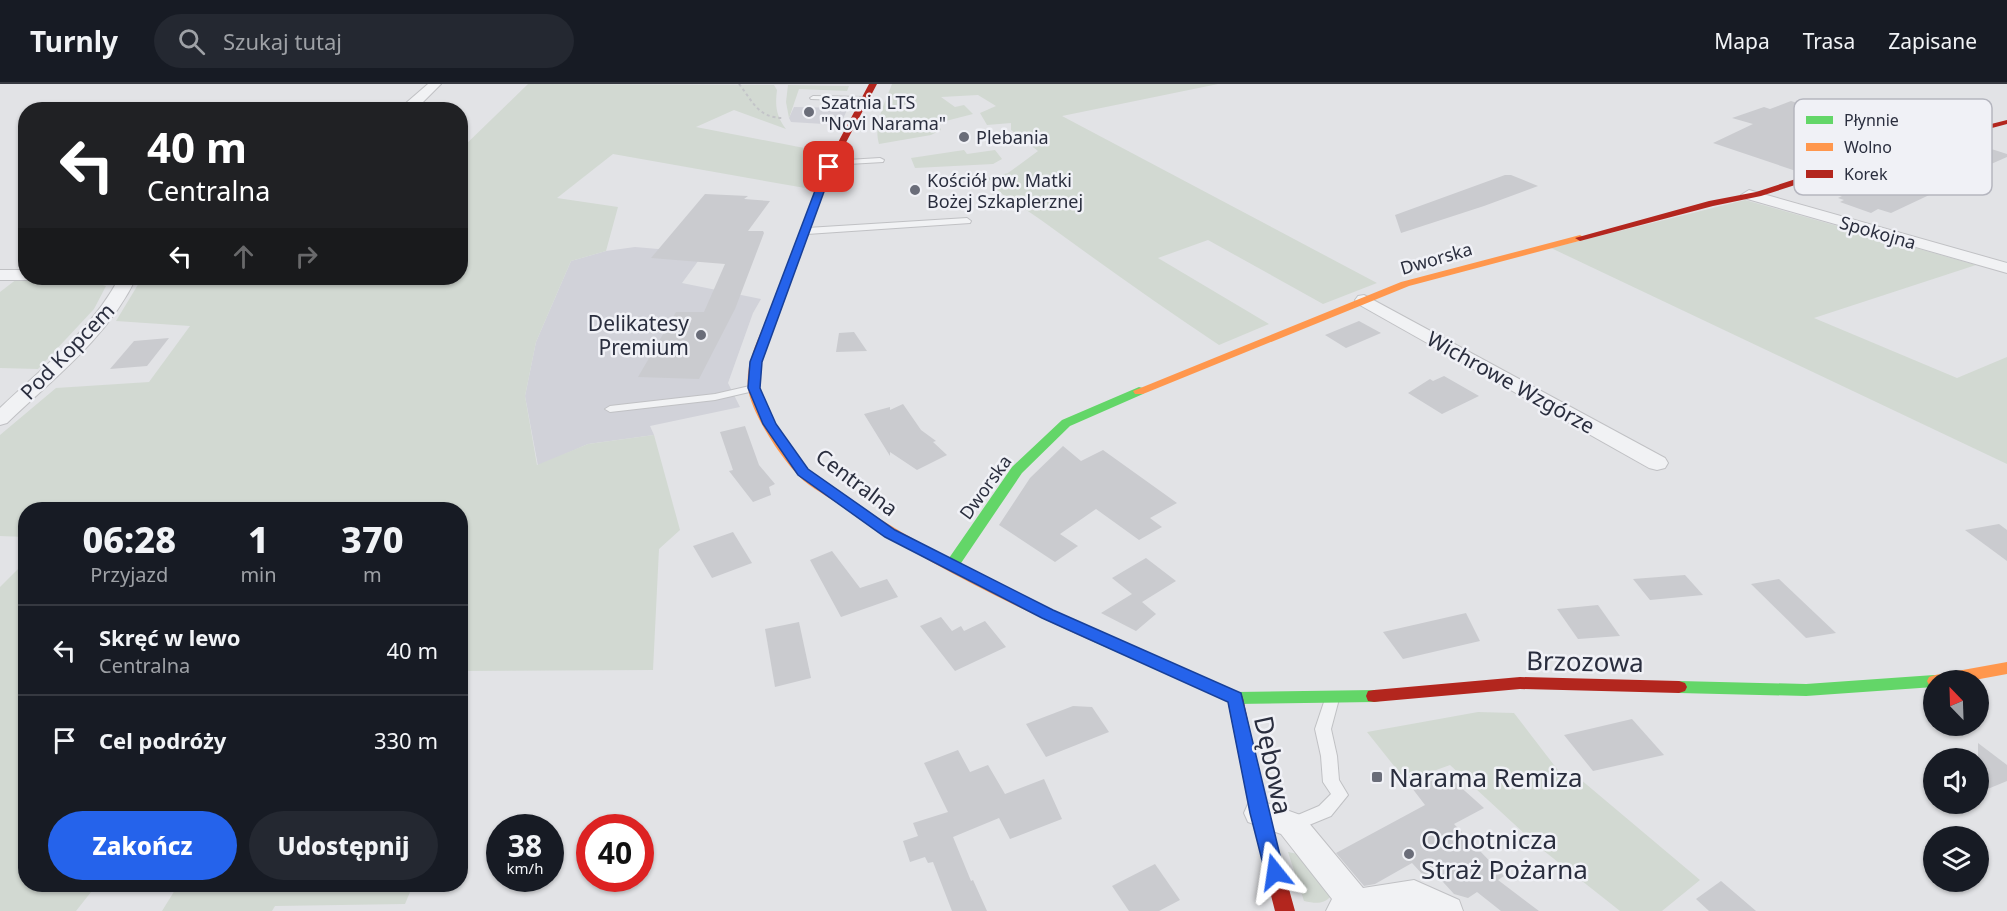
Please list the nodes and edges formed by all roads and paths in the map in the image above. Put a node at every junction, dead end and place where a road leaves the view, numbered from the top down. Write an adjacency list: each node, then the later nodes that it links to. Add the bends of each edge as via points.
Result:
1 (435, 84): 6 (street)
2 (739, 84): 7 (path, via 762,113 770,118)
3 (873, 84): 5 (street)
4 (813, 98): 5 (lane)
5 (865, 99): 11 (street)
6 (415, 102)
7 (784, 118)
8 (2007, 122): 9 (street, Dworska)
9 (1992, 127)
10 (880, 160): 11 (lane)
11 (831, 163): 15 (street)
12 (1794, 181): 13 (street, Dworska)
13 (1749, 195): 16 (street, Spokojna); 20 (street, Dworska, via 1550,244 1405,284)
14 (967, 221): 15 (lane)
15 (807, 231): 21 (street, via 756,362)
16 (2007, 268)
17 (0, 274): 18 (street)
18 (18, 274)
19 (124, 285): 23 (street, Pod Kopcem, via 116,302 92,331)
20 (1364, 300): 24 (street, Wichrowe Wzgórze); 25 (street, Dworska, via 1066,423 1017,470)
21 (754, 388): 22 (lane, via 714,397); 25 (street, Centralna, via 770,424 803,472 890,534)
22 (609, 409)
23 (0, 419)
24 (1657, 463)
25 (952, 565): 29 (street, Centralna, via 1047,614)
26 (2007, 668): 27 (street, Brzozowa)
27 (1989, 671)
28 (1923, 682): 30 (street, Brzozowa, via 1806,690 1520,683)
29 (1235, 698): 30 (street, Brzozowa); 31 (street, Dębowa)
30 (1333, 698): 32 (lane, via 1323,729 1331,782 1340,795 1324,811)
31 (1259, 813): 32 (street); 34 (street, Dębowa)
32 (1292, 825): 33 (street)
33 (1349, 907): 35 (street, via 1414,895)
34 (1285, 911)
35 (1447, 911)

